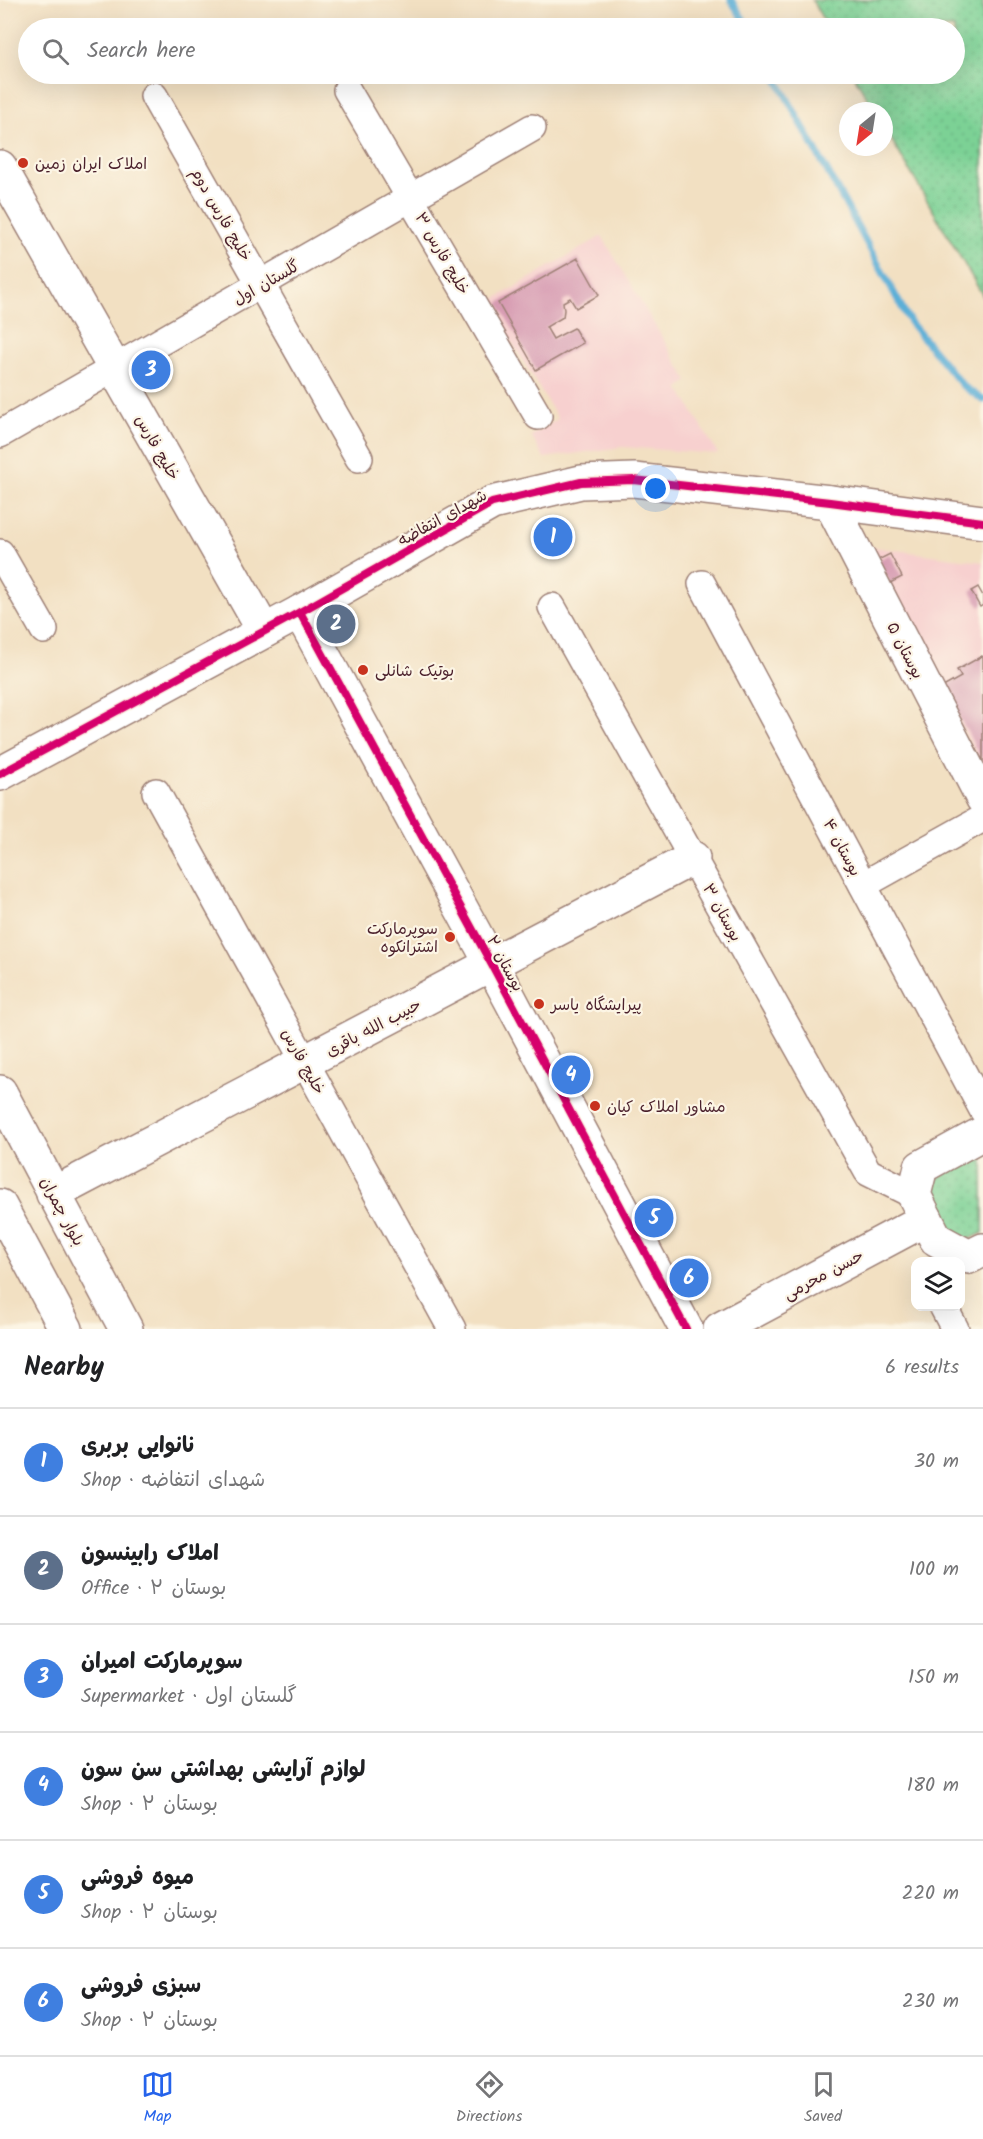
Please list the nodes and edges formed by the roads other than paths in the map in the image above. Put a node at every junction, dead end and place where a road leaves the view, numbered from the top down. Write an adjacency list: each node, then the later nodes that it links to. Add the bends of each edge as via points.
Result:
1 (347, 90): 5 (street, خلیج فارس ۳)
2 (154, 96): 6 (street, خلیج فارس دوم)
3 (532, 129): 5 (street, گلستان اول)
4 (0, 167): 7 (street, خلیج فارس)
5 (411, 199): 6 (street, گلستان اول); 8 (street, خلیج فارس ۳)
6 (262, 284): 7 (street, گلستان اول); 10 (street, خلیج فارس دوم)
7 (114, 369): 9 (street, گلستان اول); 18 (street, خلیج فارس)
8 (538, 416)
9 (0, 434)
10 (359, 458)
11 (830, 502): 12 (street, شهدای انتفاضه); 16 (street, شهدای انتفاضه, via 634,480 581,482 492,503); 21 (street, بوستان ۵)
12 (983, 522)
13 (0, 553): 17 (street)
14 (702, 584): 24 (street, بوستان ۴)
15 (552, 607): 23 (street, بوستان ۳)
16 (300, 612): 18 (street, شهدای انتفاضه); 25 (street, بوستان ۲)
17 (44, 630)
18 (264, 631): 19 (street, شهدای انتفاضه)
19 (0, 774)
20 (156, 792): 26 (street, خلیج فارس)
21 (983, 799)
22 (983, 818): 24 (street)
23 (693, 858): 25 (street, حبیب الله باقری); 32 (street, بوستان ۳, via 868,1172)
24 (863, 885): 28 (street, بوستان ۴)
25 (492, 965): 26 (street, حبیب الله باقری); 38 (street, بوستان ۲)
26 (305, 1063): 30 (street, حبیب الله باقری); 37 (street, خلیج فارس)
27 (0, 1092): 30 (street, بلوار چمران)
28 (983, 1110)
29 (983, 1133): 32 (street, via 921,1167)
30 (53, 1194): 36 (street, بلوار چمران)
31 (0, 1206): 35 (street)
32 (928, 1229): 33 (street, via 969,1257); 39 (street, حسن محرمی)
33 (983, 1250)
34 (946, 1311): 40 (street)
35 (66, 1329)
36 (126, 1329)
37 (452, 1329)
38 (686, 1329)
39 (720, 1329)
40 (955, 1329)

